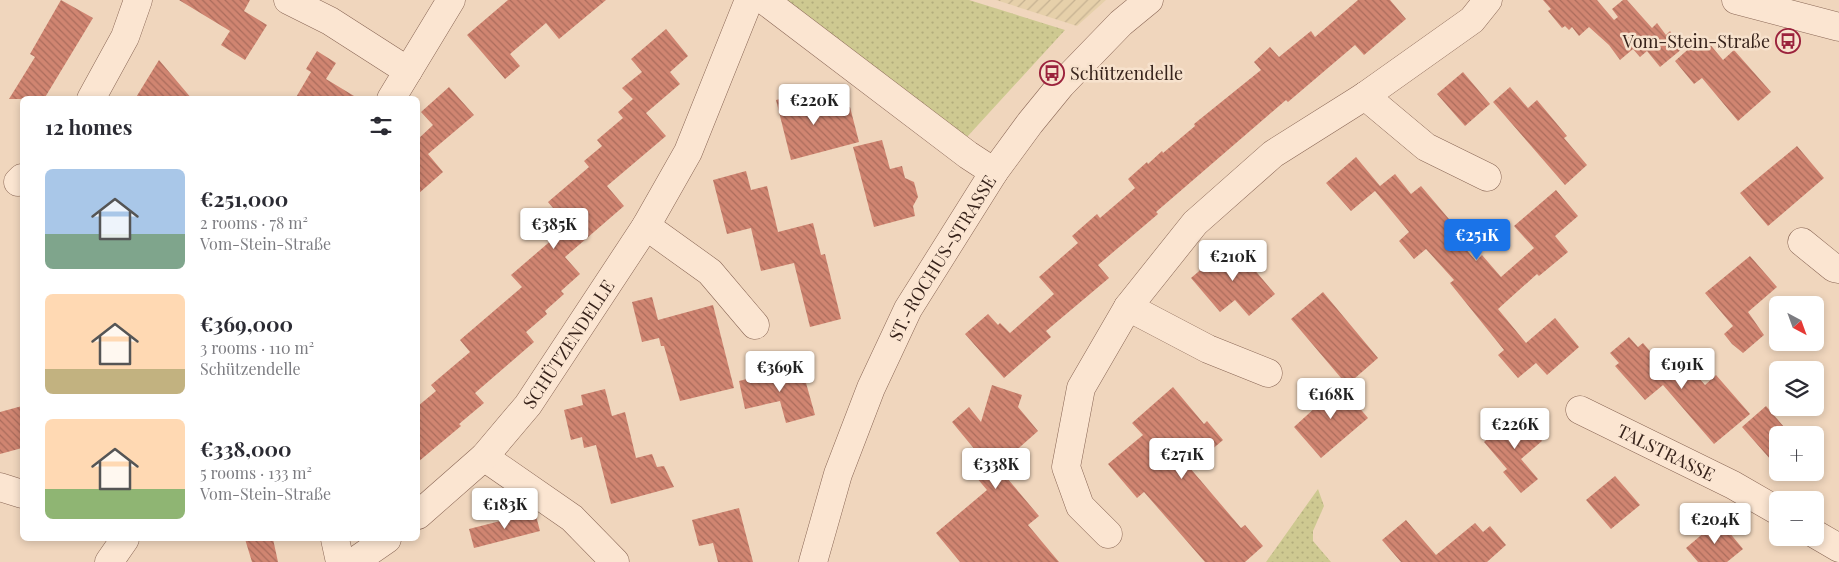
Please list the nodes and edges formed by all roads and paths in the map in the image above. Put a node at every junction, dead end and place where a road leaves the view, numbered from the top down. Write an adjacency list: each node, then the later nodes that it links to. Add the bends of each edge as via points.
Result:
1 (138, 0): 11 (street, via 125,37)
2 (288, 0): 10 (street)
3 (451, 0): 10 (street)
4 (749, 0): 16 (street, SCHÜTZENDELLE, via 688,152)
5 (764, 0): 14 (street)
6 (1149, 0): 14 (street, ST.-ROCHUS-STRASSE, via 1121,23 1061,86)
7 (1488, 0): 13 (street, via 1472,20)
8 (1736, 0): 9 (street)
9 (1839, 28)
10 (408, 71): 12 (street)
11 (93, 96)
12 (393, 96)
13 (1365, 96): 15 (street, via 1426,147); 19 (street, via 1273,154 1195,223)
14 (994, 172): 36 (street, ST.-ROCHUS-STRASSE, via 904,318 871,388 838,474)
15 (1487, 177)
16 (646, 226): 20 (street, via 710,272); 23 (street, SCHÜTZENDELLE, via 528,405)
17 (1802, 242): 18 (street)
18 (1839, 269)
19 (1128, 307): 21 (street, via 1208,349); 28 (street, via 1081,388 1066,467 1080,506)
20 (756, 325)
21 (1268, 373)
22 (1580, 410): 26 (street, TALSTRASSE, via 1734,485)
23 (484, 457): 27 (street, SCHÜTZENDELLE); 35 (street, via 572,518)
24 (0, 487): 25 (street)
25 (20, 493)
26 (1769, 506)
27 (420, 513)
28 (1108, 534)
29 (1824, 539): 32 (street)
30 (335, 541): 33 (street)
31 (384, 541): 34 (street)
32 (1839, 548)
33 (340, 562)
34 (354, 562)
35 (615, 562)
36 (813, 562)

